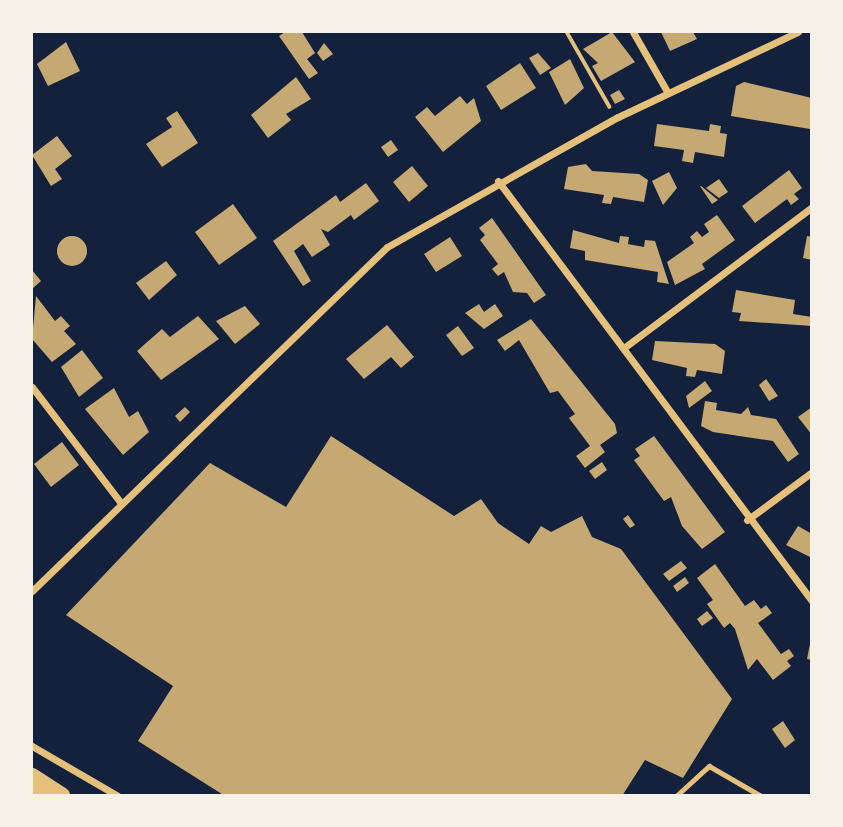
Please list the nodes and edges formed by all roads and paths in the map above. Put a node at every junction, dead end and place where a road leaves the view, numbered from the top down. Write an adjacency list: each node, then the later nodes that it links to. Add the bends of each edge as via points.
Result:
1 (567, 32): 5 (path)
2 (633, 32): 4 (street)
3 (798, 32): 4 (street)
4 (668, 93): 5 (street)
5 (618, 117): 6 (street)
6 (498, 181): 8 (street); 11 (street, via 387,247)
7 (811, 207): 8 (street)
8 (625, 347): 12 (street)
9 (32, 387): 11 (street)
10 (811, 472): 12 (street)
11 (121, 503): 13 (street)
12 (747, 520): 14 (street)
13 (32, 591)
14 (811, 601)
15 (32, 746): 20 (street)
16 (32, 777): 19 (main road)
17 (32, 792): 18 (main road)
18 (37, 796)
19 (61, 796)
20 (118, 796)
21 (676, 796): 22 (lane, via 709,766)
22 (761, 796)

